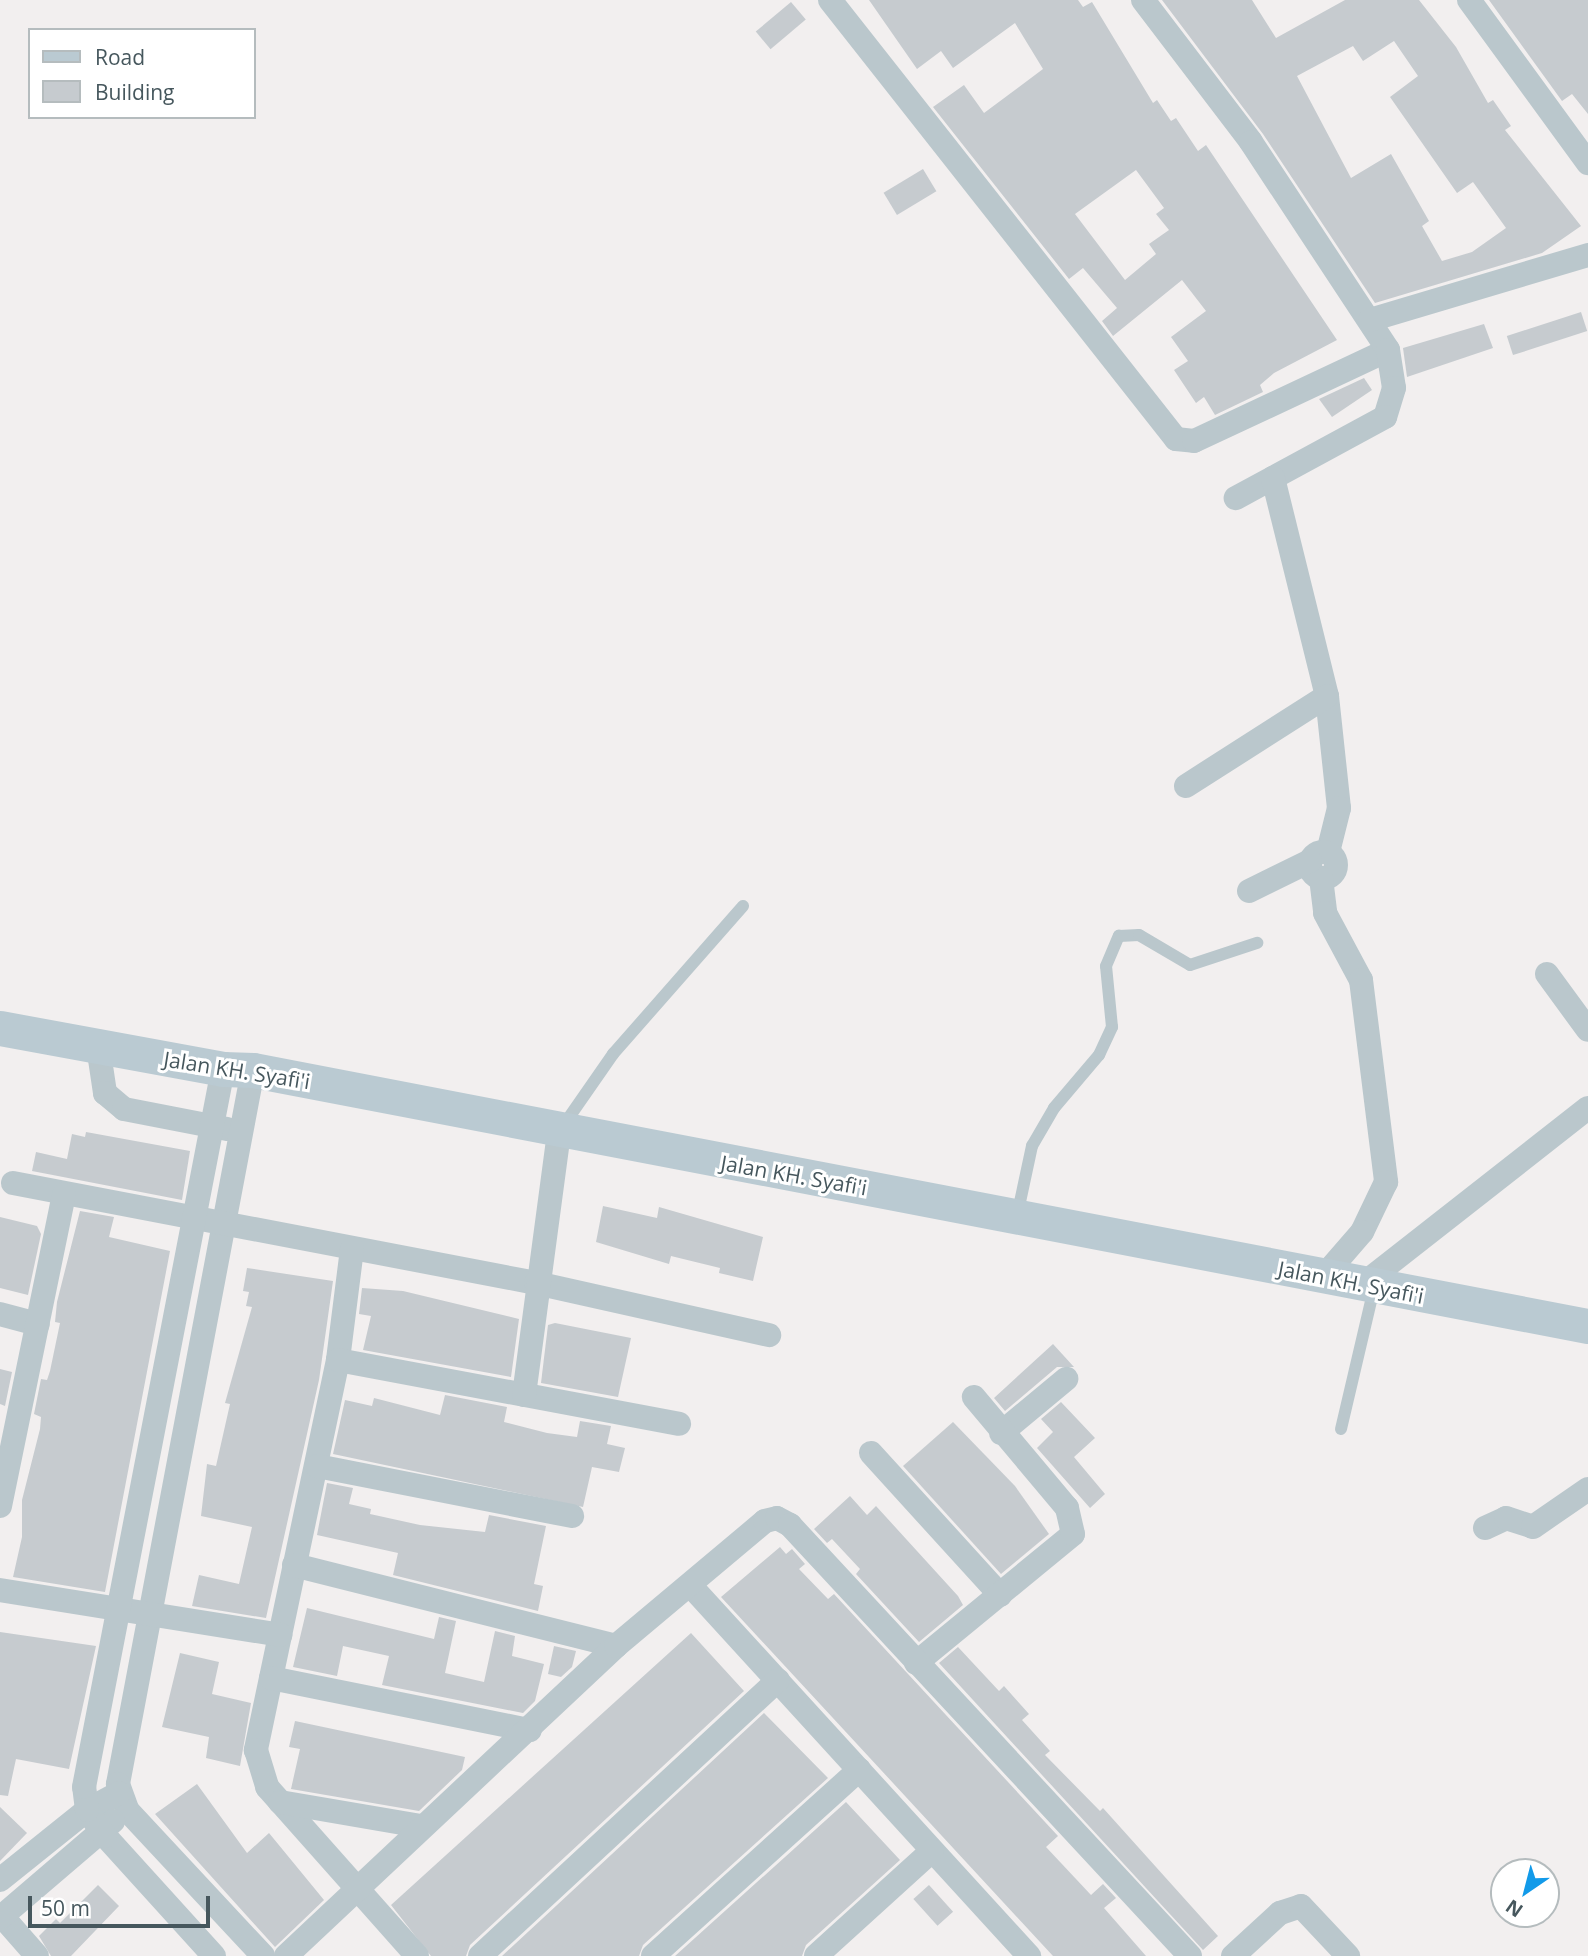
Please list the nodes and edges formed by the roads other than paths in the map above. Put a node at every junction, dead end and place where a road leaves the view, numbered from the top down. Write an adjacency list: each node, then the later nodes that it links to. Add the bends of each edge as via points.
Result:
1 (830, 0): 7 (street, via 1176,439 1194,442)
2 (1143, 0): 6 (street, via 1251,142)
3 (1469, 0): 4 (street)
4 (1588, 163)
5 (1588, 256): 6 (street)
6 (1370, 320): 7 (street)
7 (1388, 350): 8 (street, via 1394,398 1385,418)
8 (1273, 478): 9 (street); 10 (street)
9 (1236, 498)
10 (1327, 696): 11 (street); 12 (street, via 1339,808)
11 (1186, 786)
12 (1320, 864): 13 (street); 31 (street, via 1325,912 1362,980 1386,1182 1362,1232)
13 (1250, 891)
14 (743, 906): 24 (lane, via 613,1054)
15 (1257, 943): 27 (lane, via 1190,965 1139,935 1119,936 1106,966 1112,1027 1099,1055 1054,1108 1032,1146)
16 (1546, 974): 18 (street)
17 (0, 1028): 19 (main road, Jalan KH. Syafi'i)
18 (1588, 1030)
19 (98, 1046): 20 (main road, Jalan KH. Syafi'i); 22 (street, via 105,1093 113,1102 145,1115)
20 (238, 1070): 22 (street); 23 (street); 24 (main road, Jalan KH. Syafi'i)
21 (1588, 1108): 33 (street)
22 (212, 1128): 23 (street); 28 (street)
23 (242, 1129): 29 (street)
24 (559, 1132): 27 (main road, Jalan KH. Syafi'i); 32 (street)
25 (13, 1183): 26 (street)
26 (64, 1195): 28 (street); 35 (street)
27 (1017, 1216): 31 (main road, Jalan KH. Syafi'i)
28 (194, 1220): 29 (street); 44 (street)
29 (228, 1222): 30 (street); 47 (street)
30 (352, 1249): 32 (street); 38 (street)
31 (1323, 1277): 33 (main road, Jalan KH. Syafi'i)
32 (536, 1283): 37 (street); 40 (street)
33 (1368, 1286): 36 (main road, Jalan KH. Syafi'i); 43 (lane)
34 (0, 1314): 35 (street)
35 (38, 1324): 46 (street)
36 (1588, 1326)
37 (769, 1335)
38 (338, 1360): 40 (street); 49 (street)
39 (1066, 1379): 45 (street)
40 (524, 1395): 42 (street)
41 (974, 1397): 45 (street)
42 (679, 1424)
43 (1341, 1429)
44 (156, 1431): 47 (street); 58 (street)
45 (1001, 1433): 57 (street, via 1067,1508 1074,1525 1062,1547)
46 (7, 1434): 51 (street)
47 (180, 1437): 59 (street)
48 (871, 1453): 57 (street)
49 (317, 1466): 52 (street); 54 (street)
50 (1588, 1489): 53 (street, via 1533,1527 1506,1518)
51 (0, 1506)
52 (572, 1516)
53 (1485, 1528)
54 (294, 1565): 60 (street); 61 (street)
55 (690, 1585): 61 (street); 62 (street, via 765,1521 783,1520); 64 (street)
56 (0, 1590): 58 (street)
57 (1000, 1595): 62 (street)
58 (118, 1608): 59 (street); 69 (street, via 85,1770)
59 (153, 1612): 60 (street); 67 (street)
60 (280, 1635): 63 (street)
61 (616, 1646): 65 (street)
62 (916, 1663): 84 (street)
63 (271, 1678): 65 (street); 68 (street, via 256,1750 261,1776)
64 (778, 1680): 66 (street); 80 (street)
65 (530, 1730): 70 (street)
66 (859, 1770): 71 (street); 81 (street)
67 (124, 1802): 69 (street); 77 (street)
68 (280, 1802): 70 (street); 73 (street)
69 (94, 1820): 72 (street); 74 (street); 76 (street)
70 (421, 1826): 73 (street)
71 (932, 1850): 82 (street); 83 (street)
72 (0, 1880)
73 (360, 1891): 78 (street); 79 (street)
74 (1, 1917): 75 (street)
75 (37, 1956)
76 (214, 1956)
77 (263, 1956)
78 (286, 1956)
79 (417, 1956)
80 (480, 1956)
81 (653, 1956)
82 (816, 1956)
83 (1029, 1956)
84 (1191, 1956)
85 (1233, 1956): 86 (street, via 1280,1913 1301,1906)
86 (1348, 1956)

